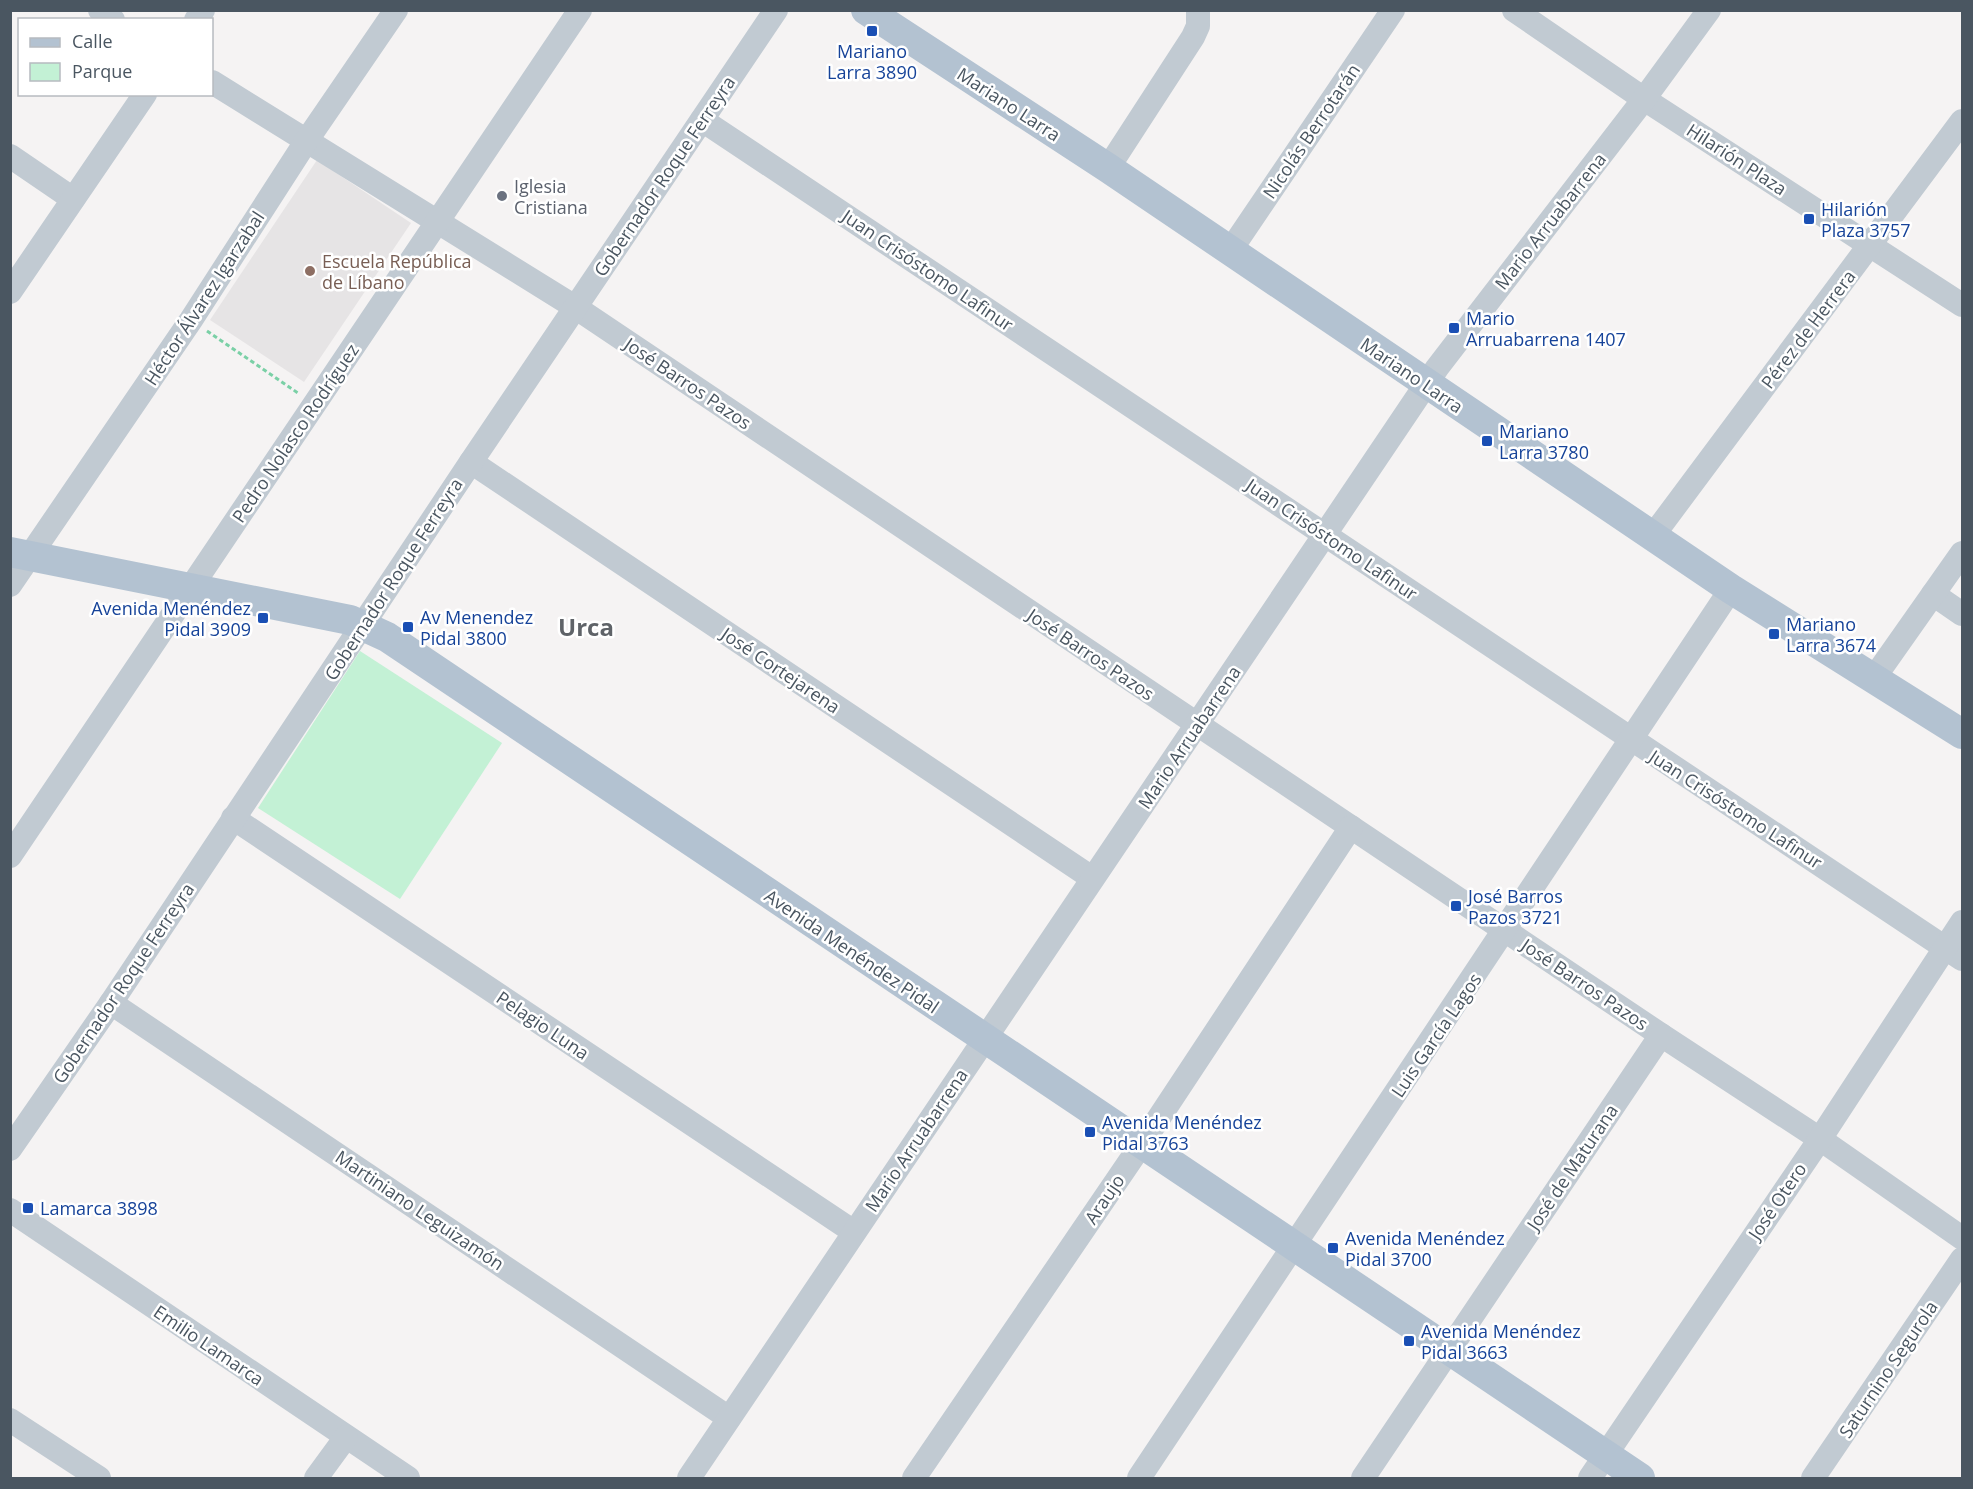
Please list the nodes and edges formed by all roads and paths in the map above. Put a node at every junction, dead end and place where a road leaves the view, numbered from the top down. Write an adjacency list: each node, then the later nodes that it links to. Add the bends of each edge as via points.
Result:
1 (396, 10): 14 (street, Héctor Álvarez Igarzabal)
2 (580, 10): 18 (street, Pedro Nolasco Rodríguez)
3 (776, 10): 12 (street, Gobernador Roque Ferreyra)
4 (866, 10): 16 (main road, Mariano Larra)
5 (1198, 10): 16 (street, via 1193,37)
6 (1393, 10): 20 (street, Nicolás Berrotarán)
7 (1514, 10): 11 (street, Hilarión Plaza)
8 (1709, 10): 11 (street, Mario Arruabarrena)
9 (213, 83): 14 (street, José Barros Pazos)
10 (144, 96): 17 (street)
11 (1644, 99): 19 (street, Hilarión Plaza); 25 (street, Mario Arruabarrena)
12 (702, 120): 23 (street, Gobernador Roque Ferreyra); 28 (street, Juan Crisóstomo Lafinur)
13 (1962, 121): 19 (street, Pérez de Herrera)
14 (307, 140): 18 (street, José Barros Pazos); 24 (street, Héctor Álvarez Igarzabal)
15 (10, 156): 17 (street)
16 (1108, 168): 20 (main road, Mariano Larra)
17 (73, 199): 21 (street)
18 (437, 224): 23 (street, José Barros Pazos); 26 (street, Pedro Nolasco Rodríguez)
19 (1872, 245): 22 (street, Hilarión Plaza); 29 (street, Pérez de Herrera)
20 (1230, 251): 25 (main road, Mariano Larra)
21 (10, 292)
22 (1962, 305)
23 (575, 307): 27 (street, Gobernador Roque Ferreyra); 39 (street, José Barros Pazos)
24 (191, 320): 26 (path); 31 (street, Héctor Álvarez Igarzabal)
25 (1425, 385): 28 (street, Mario Arruabarrena); 29 (main road, Mariano Larra)
26 (315, 404): 33 (street, Pedro Nolasco Rodríguez)
27 (471, 462): 37 (street, Gobernador Roque Ferreyra); 45 (street, José Cortejarena)
28 (1326, 534): 39 (street, Mario Arruabarrena); 41 (street, Juan Crisóstomo Lafinur)
29 (1652, 537): 34 (main road, Mariano Larra)
30 (1962, 553): 35 (street)
31 (20, 554): 32 (street, Héctor Álvarez Igarzabal); 33 (main road, Avenida Menéndez Pidal)
32 (10, 585)
33 (191, 588): 37 (main road, Avenida Menéndez Pidal); 44 (street, Pedro Nolasco Rodríguez)
34 (1731, 589): 38 (main road, Mariano Larra); 41 (street, Luis García Lagos)
35 (1933, 594): 36 (street); 38 (street)
36 (1962, 614)
37 (364, 625): 42 (street, Gobernador Roque Ferreyra); 51 (main road, Avenida Menéndez Pidal)
38 (1874, 678): 40 (main road, Mariano Larra)
39 (1197, 725): 43 (street, José Barros Pazos); 45 (street, Mario Arruabarrena)
40 (1962, 734)
41 (1630, 738): 47 (street, Luis García Lagos); 48 (street, Juan Crisóstomo Lafinur)
42 (233, 818): 49 (street, Gobernador Roque Ferreyra); 56 (street, Pelagio Luna)
43 (1351, 827): 47 (street, José Barros Pazos); 53 (street, Araujo)
44 (10, 856)
45 (1092, 878): 51 (street, Mario Arruabarrena)
46 (1962, 922): 48 (street, José Otero)
47 (1506, 931): 50 (street, José Barros Pazos); 58 (street, Luis García Lagos)
48 (1954, 953): 52 (street, José Otero)
49 (111, 1003): 54 (street, Gobernador Roque Ferreyra); 61 (street, Martiniano Leguizamón)
50 (1661, 1035): 52 (street, José Barros Pazos); 60 (street, José de Maturana)
51 (984, 1039): 53 (main road, Avenida Menéndez Pidal); 56 (street, Mario Arruabarrena)
52 (1820, 1139): 57 (street, José Barros Pazos); 64 (street, José Otero)
53 (1141, 1145): 58 (main road, Avenida Menéndez Pidal); 69 (street, Araujo)
54 (10, 1149)
55 (10, 1210): 63 (street, Emilio Lamarca)
56 (854, 1232): 61 (street, Mario Arruabarrena)
57 (1962, 1238)
58 (1295, 1246): 60 (main road, Avenida Menéndez Pidal); 70 (street, Luis García Lagos)
59 (1962, 1259): 73 (street, Saturnino Segurola)
60 (1450, 1350): 64 (main road, Avenida Menéndez Pidal); 71 (street, José de Maturana)
61 (729, 1418): 68 (street, Mario Arruabarrena)
62 (10, 1420): 65 (street)
63 (346, 1437): 66 (street); 67 (street, Emilio Lamarca)
64 (1597, 1467): 72 (main road, Avenida Menéndez Pidal)
65 (99, 1479)
66 (316, 1479)
67 (408, 1479)
68 (689, 1479)
69 (914, 1479)
70 (1139, 1479)
71 (1363, 1479)
72 (1640, 1479)
73 (1813, 1479)

